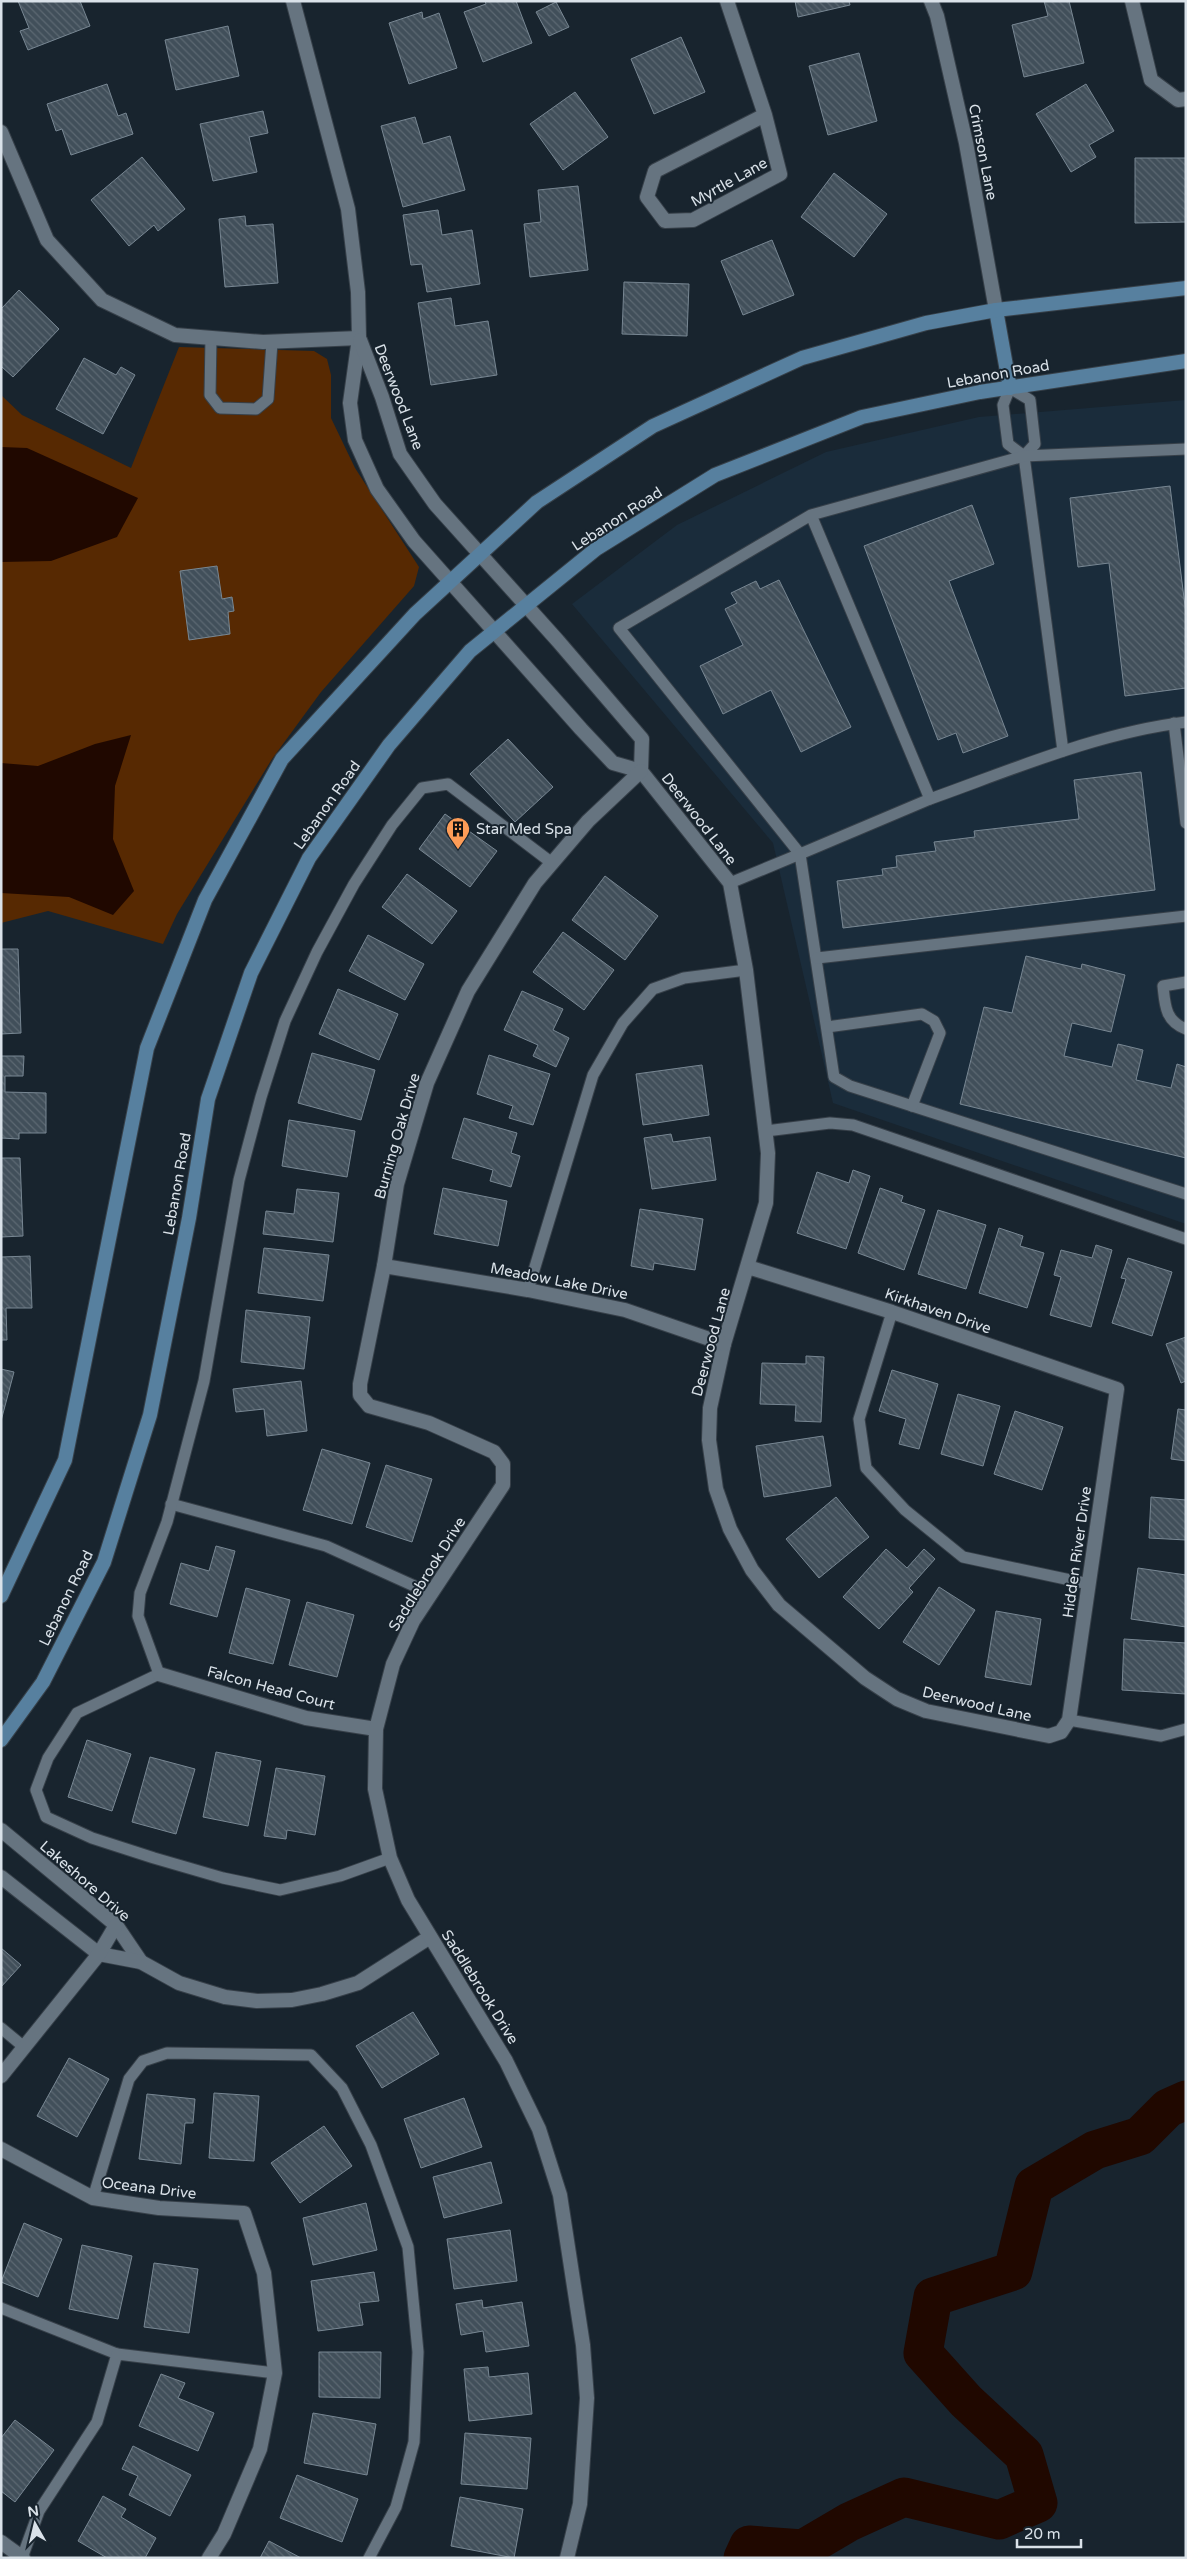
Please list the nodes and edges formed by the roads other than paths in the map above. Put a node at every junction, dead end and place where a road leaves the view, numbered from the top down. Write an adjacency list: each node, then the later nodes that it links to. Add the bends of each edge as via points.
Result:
1 (293, 1): 12 (street, Deerwood Lane, via 348,209 356,267)
2 (727, 1): 6 (street, Myrtle Lane)
3 (932, 1): 10 (street, Crimson Lane, via 966,143)
4 (1132, 1): 5 (street, via 1151,80 1178,100)
5 (1186, 99)
6 (766, 114): 6 (street, Myrtle Lane, via 780,174 693,220 665,221 647,197 655,171)
7 (1, 132): 8 (street)
8 (6, 158): 11 (street, via 47,240 102,300 176,335)
9 (1186, 288): 10 (main road)
10 (996, 310): 15 (main road); 19 (main road, via 926,323 802,358 654,426 537,502)
11 (211, 338): 13 (street); 13 (lane, via 210,395 220,408 256,410 268,399)
12 (359, 338): 13 (street); 19 (street, Deerwood Lane, via 400,454 435,504); 20 (street, Deerwood Lane, via 350,403 355,440 377,489 414,541)
13 (272, 342)
14 (1186, 360): 15 (main road, Lebanon Road)
15 (1010, 388): 17 (lane, via 1003,405 1008,444); 17 (lane, via 1030,400 1035,444); 21 (main road, Lebanon Road, via 862,416 715,474 596,549)
16 (1186, 449): 17 (lane)
17 (1024, 456): 18 (lane); 25 (lane)
18 (811, 515): 27 (lane); 29 (lane, via 619,628)
19 (480, 554): 20 (main road); 21 (street, Deerwood Lane)
20 (450, 582): 22 (street, Deerwood Lane); 52 (main road, via 415,614 282,759 205,900 147,1048 65,1460)
21 (526, 606): 22 (main road, Lebanon Road); 26 (street, Deerwood Lane, via 642,739)
22 (494, 632): 26 (street, Deerwood Lane, via 613,763); 57 (main road, Lebanon Road, via 470,651 389,745 309,858 251,974 208,1099 189,1218 150,1415 104,1562 43,1682)
23 (1186, 722): 24 (lane)
24 (1174, 724): 25 (lane, via 1144,727); 28 (lane)
25 (1062, 751): 27 (lane)
26 (641, 771): 30 (street, Burning Oak Drive, via 588,821); 31 (street, Deerwood Lane)
27 (930, 799): 29 (lane)
28 (1186, 822)
29 (800, 854): 31 (lane); 33 (lane)
30 (552, 863): 42 (street, Burning Oak Drive, via 535,883 468,991 427,1083 397,1184); 49 (lane, via 448,784 422,788 392,825 354,884 285,1021 261,1097 236,1199 204,1381)
31 (730, 884): 34 (street, Deerwood Lane)
32 (1186, 916): 33 (lane)
33 (817, 958): 36 (lane)
34 (746, 970): 39 (street, Deerwood Lane); 44 (lane, via 684,978 653,988 623,1024 592,1075)
35 (1186, 982): 37 (lane, via 1163,986 1166,1011 1171,1020)
36 (827, 1027): 38 (lane, via 834,1077 850,1086); 38 (lane, via 922,1014 934,1022 940,1033)
37 (1186, 1029)
38 (912, 1106): 40 (lane)
39 (766, 1131): 41 (lane, via 830,1123 853,1125); 43 (street, Deerwood Lane, via 766,1203)
40 (1186, 1194)
41 (1186, 1239)
42 (384, 1266): 44 (street, Meadow Lake Drive); 48 (street, Burning Oak Drive, via 360,1395 369,1406 429,1423 474,1442 494,1452)
43 (748, 1267): 45 (street, Kirkhaven Drive); 46 (street, Deerwood Lane)
44 (528, 1290): 46 (street, Meadow Lake Drive, via 625,1310)
45 (892, 1312): 47 (street, Kirkhaven Drive); 50 (lane, via 859,1419 866,1468 904,1510 963,1557)
46 (724, 1344): 54 (street, Deerwood Lane, via 710,1408 709,1440 716,1489 730,1529 752,1570 779,1605 865,1678 897,1700 926,1711 1049,1736 1061,1732)
47 (1117, 1389): 50 (street, Hidden River Drive)
48 (503, 1464): 51 (street, Saddlebrook Drive, via 503,1485)
49 (171, 1504): 51 (lane, via 326,1546); 53 (lane, via 140,1593 138,1608)
50 (1089, 1584): 54 (street, Hidden River Drive)
51 (432, 1594): 55 (street, Saddlebrook Drive, via 413,1621 393,1664)
52 (1, 1596)
53 (159, 1674): 55 (street, Falcon Head Court, via 306,1718); 59 (lane, via 77,1713 48,1758 36,1790 46,1817 92,1838 154,1858 280,1890 340,1876)
54 (1069, 1720): 56 (lane, via 1161,1736)
55 (376, 1729): 59 (street, Saddlebrook Drive, via 375,1789)
56 (1186, 1729)
57 (1, 1740)
58 (1, 1830): 61 (street, Lakeshore Drive)
59 (390, 1858): 62 (street, Saddlebrook Drive, via 408,1900)
60 (1, 1877): 63 (street, Lakeshore Drive)
61 (116, 1925): 63 (street); 64 (street, Lakeshore Drive)
62 (430, 1937): 64 (street, Lakeshore Drive, via 358,1984 292,2000 257,2001 225,1997 180,1983); 77 (street, Saddlebrook Drive, via 506,2061 539,2129 560,2195 583,2345 587,2398 580,2504)
63 (99, 1954): 64 (street, Lakeshore Drive); 66 (street)
64 (141, 1962)
65 (1, 2028): 66 (lane)
66 (24, 2047): 67 (street)
67 (1, 2076)
68 (1, 2149): 69 (street, Oceana Drive)
69 (93, 2198): 72 (street, Oceana Drive, via 159,2208 244,2213 264,2272); 76 (lane, via 129,2079 143,2061 168,2053 311,2055 342,2088 371,2145 408,2247 418,2352 414,2442 396,2507)
70 (1, 2308): 71 (lane)
71 (117, 2354): 72 (lane); 74 (lane, via 97,2422 39,2510)
72 (275, 2373): 75 (street, via 260,2449 224,2534)
73 (1, 2542): 74 (street)
74 (22, 2557)
75 (210, 2558)
76 (369, 2558)
77 (567, 2558)

